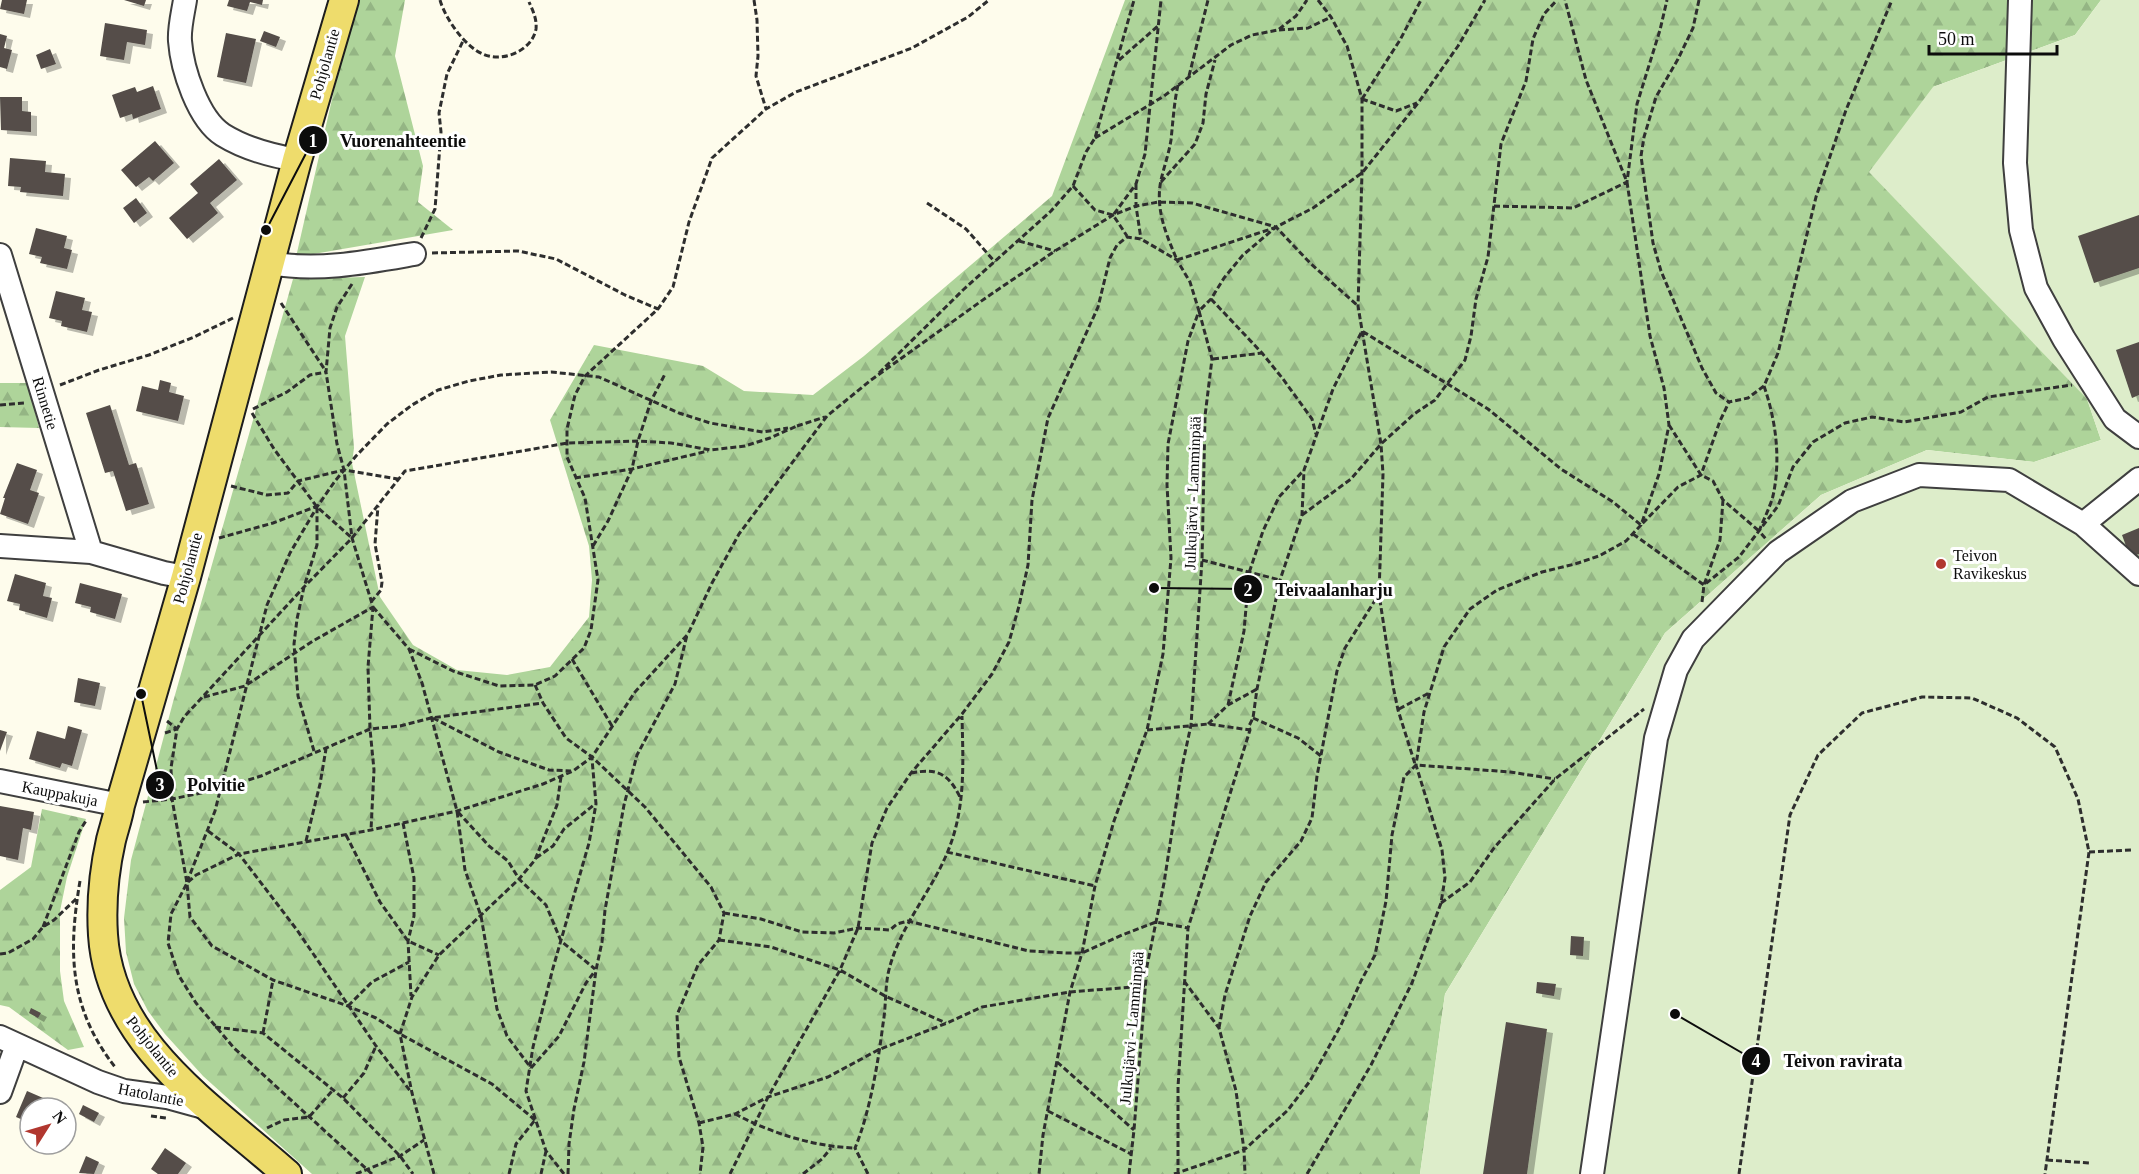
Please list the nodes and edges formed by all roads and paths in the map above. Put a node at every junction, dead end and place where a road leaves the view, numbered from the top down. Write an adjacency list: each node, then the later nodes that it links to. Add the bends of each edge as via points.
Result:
1 (185, 0): 33 (street, via 180,40 183,64 201,111 228,138)
2 (344, 0): 33 (main road, Pohjolantie)
3 (440, 0): 23 (path, via 443,13)
4 (754, 0): 31 (path, via 756,76)
5 (989, 0): 31 (path, via 921,43 796,92)
6 (1134, 0): 25 (path)
7 (1161, 0): 21 (path)
8 (1208, 0): 26 (path)
9 (1307, 0): 22 (path, via 1296,16)
10 (1318, 0): 20 (path)
11 (1421, 0): 28 (path)
12 (1485, 0): 29 (path)
13 (1557, 0): 42 (path, via 1544,14 1533,39 1526,81 1501,144)
14 (1565, 0): 35 (path, via 1586,80)
15 (1667, 0): 35 (path, via 1637,104)
16 (1700, 0): 72 (path, via 1693,28 1656,96 1641,156 1653,243 1661,271 1702,368 1716,393)
17 (1892, 0): 69 (path, via 1846,110 1816,197 1778,353)
18 (2020, 0): 67 (street, via 2015,163 2021,230 2036,288)
19 (529, 2): 23 (path, via 536,18 536,31 524,49 506,57 483,55)
20 (1331, 17): 22 (path, via 1308,28); 28 (path, via 1347,45)
21 (1158, 26): 25 (path); 30 (path)
22 (1278, 30): 24 (path, via 1252,35)
23 (464, 39): 49 (path, via 447,74 439,113 435,209)
24 (1215, 58): 26 (path); 37 (path, via 1203,123 1195,144)
25 (1119, 61): 32 (path)
26 (1190, 76): 27 (path)
27 (1178, 85): 30 (path); 37 (path, Julkujärvi - Lamminpää, via 1171,140)
28 (1362, 99): 29 (path, via 1396,111); 34 (path)
29 (1418, 103): 34 (path)
30 (1149, 104): 32 (path); 36 (path, via 1145,154)
31 (766, 109): 57 (path, via 712,158 689,222 673,287)
32 (1095, 138): 38 (path)
33 (297, 160): 54 (main road, Pohjolantie)
34 (1362, 172): 44 (path, via 1313,208); 56 (path)
35 (1627, 182): 42 (path, via 1573,208); 76 (path, via 1650,336)
36 (1136, 183): 41 (path); 43 (path)
37 (1160, 183): 39 (path, Julkujärvi - Lamminpää)
38 (1073, 186): 43 (path, via 1095,210); 47 (path)
39 (1159, 202): 41 (path); 44 (path, via 1192,203); 52 (path, Julkujärvi - Lamminpää, via 1161,223)
40 (927, 203): 53 (path, via 966,229)
41 (1136, 206): 43 (path); 46 (path)
42 (1494, 206): 68 (path, via 1488,257 1465,360)
43 (1113, 215): 45 (path); 48 (path)
44 (1276, 227): 52 (path); 55 (path, via 1243,255); 56 (path)
45 (1127, 237): 46 (path); 130 (path, via 1110,258 1098,308 1048,418 1032,500 1028,565 1009,642 992,674)
46 (1141, 239): 52 (path)
47 (1019, 241): 48 (path); 53 (path)
48 (1055, 251): 66 (path)
49 (414, 254): 51 (street); 57 (path, via 518,251 556,259)
50 (0, 255): 70 (street, Rinnetie)
51 (381, 260): 54 (street); 63 (path, via 350,286 337,307 330,328)
52 (1177, 260): 58 (path, Julkujärvi - Lamminpää, via 1190,282)
53 (995, 262): 66 (path)
54 (268, 273): 63 (path, via 282,303); 91 (main road, Pohjolantie)
55 (1211, 298): 58 (path); 61 (path)
56 (1358, 306): 60 (path)
57 (657, 309): 65 (path)
58 (1199, 311): 62 (path, Julkujärvi - Lamminpää); 137 (path, via 1188,341 1168,444 1171,558 1163,654)
59 (237, 315): 70 (path, via 194,337)
60 (1362, 331): 68 (path); 77 (path); 81 (path)
61 (1262, 352): 62 (path); 77 (path, via 1312,419)
62 (1212, 359): 106 (path, Julkujärvi - Lamminpää, via 1205,416)
63 (326, 372): 84 (path); 90 (path, via 310,375 287,392 250,410)
64 (665, 374): 71 (path)
65 (585, 376): 71 (path, via 599,377); 80 (path, via 575,395 567,429); 84 (path, via 551,372 501,375 438,390 387,424)
66 (871, 380): 74 (path)
67 (2092, 382): 78 (street, via 2115,419); 98 (path, via 1988,397 1961,411 1904,422 1872,417 1845,423 1813,442 1793,466 1778,506)
68 (1447, 385): 81 (path, via 1435,400); 97 (path, via 1488,409 1561,469)
69 (1764, 386): 72 (path, via 1748,398); 98 (path, via 1773,413 1777,452 1773,496)
70 (43, 393): 73 (path, via 25,403); 104 (street, Rinnetie)
71 (651, 401): 75 (path, via 710,423 736,428 763,432); 79 (path)
72 (1730, 402): 86 (path)
73 (0, 405)
74 (827, 416): 75 (path); 115 (path, via 740,534)
75 (799, 425): 82 (path, via 745,446)
76 (1669, 426): 86 (path); 97 (path, via 1659,474)
77 (1316, 434): 85 (path)
78 (2139, 437)
79 (638, 441): 80 (path); 82 (path); 83 (path)
80 (568, 443): 87 (path, via 567,457); 88 (path, via 415,468)
81 (1381, 444): 95 (path, via 1351,479); 113 (path)
82 (711, 450): 83 (path)
83 (632, 469): 87 (path); 103 (path)
84 (344, 470): 88 (path); 90 (path); 94 (path); 101 (path)
85 (1304, 470): 95 (path); 107 (path, via 1279,497)
86 (1701, 475): 92 (path, via 1713,481); 97 (path, via 1678,487)
87 (575, 478): 103 (path, via 585,498)
88 (398, 479): 93 (path)
89 (2139, 479): 96 (street)
90 (298, 481): 91 (path, via 288,493 267,495); 94 (path)
91 (210, 482): 100 (main road, Pohjolantie)
92 (1723, 500): 98 (path); 111 (path, via 1720,540)
93 (379, 504): 101 (path); 114 (path, via 375,544 382,582)
94 (317, 507): 100 (path, via 273,523); 101 (path); 112 (path, via 317,545); 116 (path, via 290,553 267,605)
95 (1302, 515): 110 (path)
96 (2083, 524): 105 (street, via 2009,480 1919,475 1852,501); 108 (street)
97 (1641, 525): 99 (path)
98 (1759, 531): 105 (path); 111 (path, via 1739,557)
99 (1633, 534): 111 (path); 124 (path, via 1599,556 1497,590 1470,609 1444,647)
100 (204, 538): 109 (main road, Pohjolantie)
101 (352, 538): 112 (path); 114 (path)
102 (0, 546): 104 (street)
103 (592, 548): 120 (path, via 597,580 591,630 584,648)
104 (91, 552): 109 (street)
105 (1778, 552): 117 (street)
106 (1202, 560): 107 (path); 134 (path, Julkujärvi - Lamminpää)
107 (1249, 573): 110 (path); 128 (path, via 1244,631)
108 (2139, 574)
109 (186, 577): 153 (main road, Pohjolantie)
110 (1280, 580): 123 (path)
111 (1704, 585): 117 (path)
112 (304, 587): 116 (path); 119 (path)
113 (1379, 594): 129 (path); 141 (path, via 1345,648)
114 (372, 604): 118 (path); 119 (path); 136 (path)
115 (688, 634): 135 (path, via 635,692); 150 (path, via 675,684 637,755)
116 (258, 638): 122 (path); 125 (path)
117 (1693, 639): 245 (street, via 1676,670 1656,738)
118 (409, 649): 121 (path, via 453,671 499,686); 131 (path)
119 (295, 654): 122 (path); 140 (path, via 298,696)
120 (572, 659): 121 (path, via 555,676); 135 (path)
121 (535, 685): 126 (path)
122 (245, 686): 125 (path); 149 (path)
123 (1257, 689): 128 (path); 132 (path)
124 (1429, 693): 129 (path); 143 (path)
125 (202, 697): 151 (path, via 177,729 171,768)
126 (543, 703): 131 (path); 142 (path, via 566,738)
127 (1650, 704): 147 (path)
128 (1228, 705): 133 (path)
129 (1398, 710): 143 (path)
130 (962, 714): 145 (path); 152 (path)
131 (431, 718): 136 (path); 144 (path, via 499,752 549,770); 155 (path)
132 (1253, 718): 138 (path); 141 (path, via 1298,738)
133 (1208, 724): 134 (path); 138 (path)
134 (1191, 725): 137 (path); 174 (path, Julkujärvi - Lamminpää)
135 (612, 726): 142 (path)
136 (370, 729): 139 (path); 157 (path, via 374,770)
137 (1147, 730): 168 (path)
138 (1250, 730): 177 (path)
139 (326, 749): 140 (path); 160 (path)
140 (314, 752): 149 (path)
141 (1320, 756): 196 (path, via 1312,818 1301,841 1266,882 1250,916)
142 (592, 757): 144 (path); 150 (path); 154 (path)
143 (1416, 765): 147 (path); 170 (path, via 1442,850 1445,878); 221 (path, via 1404,777 1375,955 1310,1081 1288,1110)
144 (573, 771): 146 (path)
145 (911, 773): 152 (path, via 928,770 942,774 955,786); 176 (path, via 887,808 872,843)
146 (561, 777): 155 (path); 165 (path, via 557,805)
147 (1555, 779): 170 (path, via 1494,848 1470,882)
148 (0, 781): 153 (street, Kauppakuja)
149 (220, 789): 151 (path); 158 (path)
150 (628, 791): 171 (path, via 711,887); 185 (path)
151 (172, 799): 153 (path); 167 (path)
152 (961, 799): 162 (path)
153 (119, 803): 175 (path, via 79,832); 209 (main road, Pohjolantie, via 103,904 103,942 110,977 141,1036)
154 (596, 804): 165 (path, via 564,829 553,846); 180 (path, via 582,872)
155 (457, 811): 156 (path); 166 (path, via 508,861); 172 (path, via 465,870)
156 (403, 822): 157 (path); 179 (path, via 414,878 414,916)
157 (371, 830): 159 (path)
158 (208, 831): 164 (path); 167 (path)
159 (346, 834): 160 (path); 179 (path, via 380,902)
160 (306, 841): 164 (path)
161 (2131, 850): 163 (path)
162 (947, 852): 168 (path); 173 (path, via 928,892)
163 (2089, 852): 225 (path); 246 (path, via 2078,799 2055,747 2017,718 1972,698 1922,697 1862,713 1818,755 1790,815)
164 (240, 854): 167 (path); 193 (path)
165 (535, 860): 166 (path)
166 (519, 879): 172 (path); 180 (path, via 546,905)
167 (187, 883): 187 (path, via 190,917 212,946); 195 (path, via 171,914 168,943 179,976)
168 (1095, 886): 181 (path)
169 (77, 898): 175 (path)
170 (1441, 903): 244 (path, via 1412,983 1371,1065)
171 (724, 913): 176 (path, via 802,932 834,933); 178 (path)
172 (481, 916): 183 (path); 203 (path, via 497,1009 507,1036)
173 (908, 921): 176 (path, via 890,930); 181 (path, via 1029,951); 191 (path, via 888,973)
174 (1156, 922): 177 (path); 181 (path); 189 (path, Julkujärvi - Lamminpää)
175 (43, 927): 182 (path, via 33,939)
176 (858, 927): 186 (path)
177 (1188, 928): 188 (path)
178 (719, 940): 186 (path, via 771,947); 214 (path, via 698,965 677,1015 679,1057)
179 (408, 941): 183 (path); 184 (path)
180 (561, 941): 185 (path); 203 (path)
181 (1082, 953): 190 (path)
182 (0, 954)
183 (439, 955): 192 (path)
184 (409, 962): 192 (path); 193 (path, via 372,982)
185 (596, 970): 203 (path, via 559,1036); 235 (path)
186 (840, 970): 191 (path); 207 (path)
187 (273, 980): 193 (path); 197 (path)
188 (1184, 981): 196 (path); 242 (path)
189 (1145, 986): 190 (path); 217 (path, Julkujärvi - Lamminpää)
190 (1070, 992): 194 (path, via 982,1007); 202 (path)
191 (885, 996): 194 (path); 201 (path)
192 (412, 997): 198 (path)
193 (348, 1006): 198 (path); 200 (path)
194 (947, 1023): 201 (path)
195 (215, 1027): 197 (path); 212 (path)
196 (1219, 1029): 221 (path, via 1236,1091)
197 (263, 1033): 204 (path)
198 (400, 1034): 206 (path); 213 (path, via 492,1084)
199 (8, 1041): 205 (street); 209 (street, Hatolantie, via 124,1091 179,1099)
200 (376, 1046): 206 (path); 208 (path, via 364,1073)
201 (878, 1050): 207 (path, via 828,1077); 220 (path, via 864,1128)
202 (1057, 1062): 210 (path); 217 (path)
203 (531, 1068): 213 (path, via 526,1091)
204 (334, 1089): 208 (path); 212 (path)
205 (0, 1092)
206 (412, 1093): 218 (path)
207 (768, 1097): 211 (path); 215 (path)
208 (343, 1098): 224 (path)
209 (210, 1109): 228 (main road, Hatolantie)
210 (1048, 1111): 223 (path); 240 (path)
211 (735, 1114): 214 (path); 215 (path)
212 (309, 1117): 216 (path, via 284,1120); 227 (path)
213 (535, 1120): 222 (path); 233 (path, via 516,1144)
214 (699, 1123): 236 (path, via 703,1147)
215 (754, 1124): 219 (path); 237 (path)
216 (266, 1128)
217 (1134, 1130): 223 (path, Julkujärvi - Lamminpää)
218 (424, 1140): 224 (path); 232 (path)
219 (831, 1148): 220 (path); 238 (path)
220 (855, 1148): 239 (path)
221 (1244, 1150): 242 (path); 243 (path)
222 (546, 1151): 234 (path); 235 (path)
223 (1132, 1154): 241 (path, Julkujärvi - Lamminpää)
224 (400, 1156): 227 (path); 231 (path)
225 (2047, 1160): 226 (path); 247 (path)
226 (2090, 1163)
227 (368, 1170): 229 (path); 230 (path)
228 (287, 1174)
229 (356, 1174)
230 (372, 1174)
231 (413, 1174)
232 (434, 1174)
233 (509, 1174)
234 (541, 1174)
235 (566, 1174)
236 (700, 1174)
237 (730, 1174)
238 (803, 1174)
239 (868, 1174)
240 (1039, 1174)
241 (1129, 1174)
242 (1176, 1174)
243 (1245, 1174)
244 (1307, 1174)
245 (1592, 1174)
246 (1739, 1174)
247 (2044, 1174)

